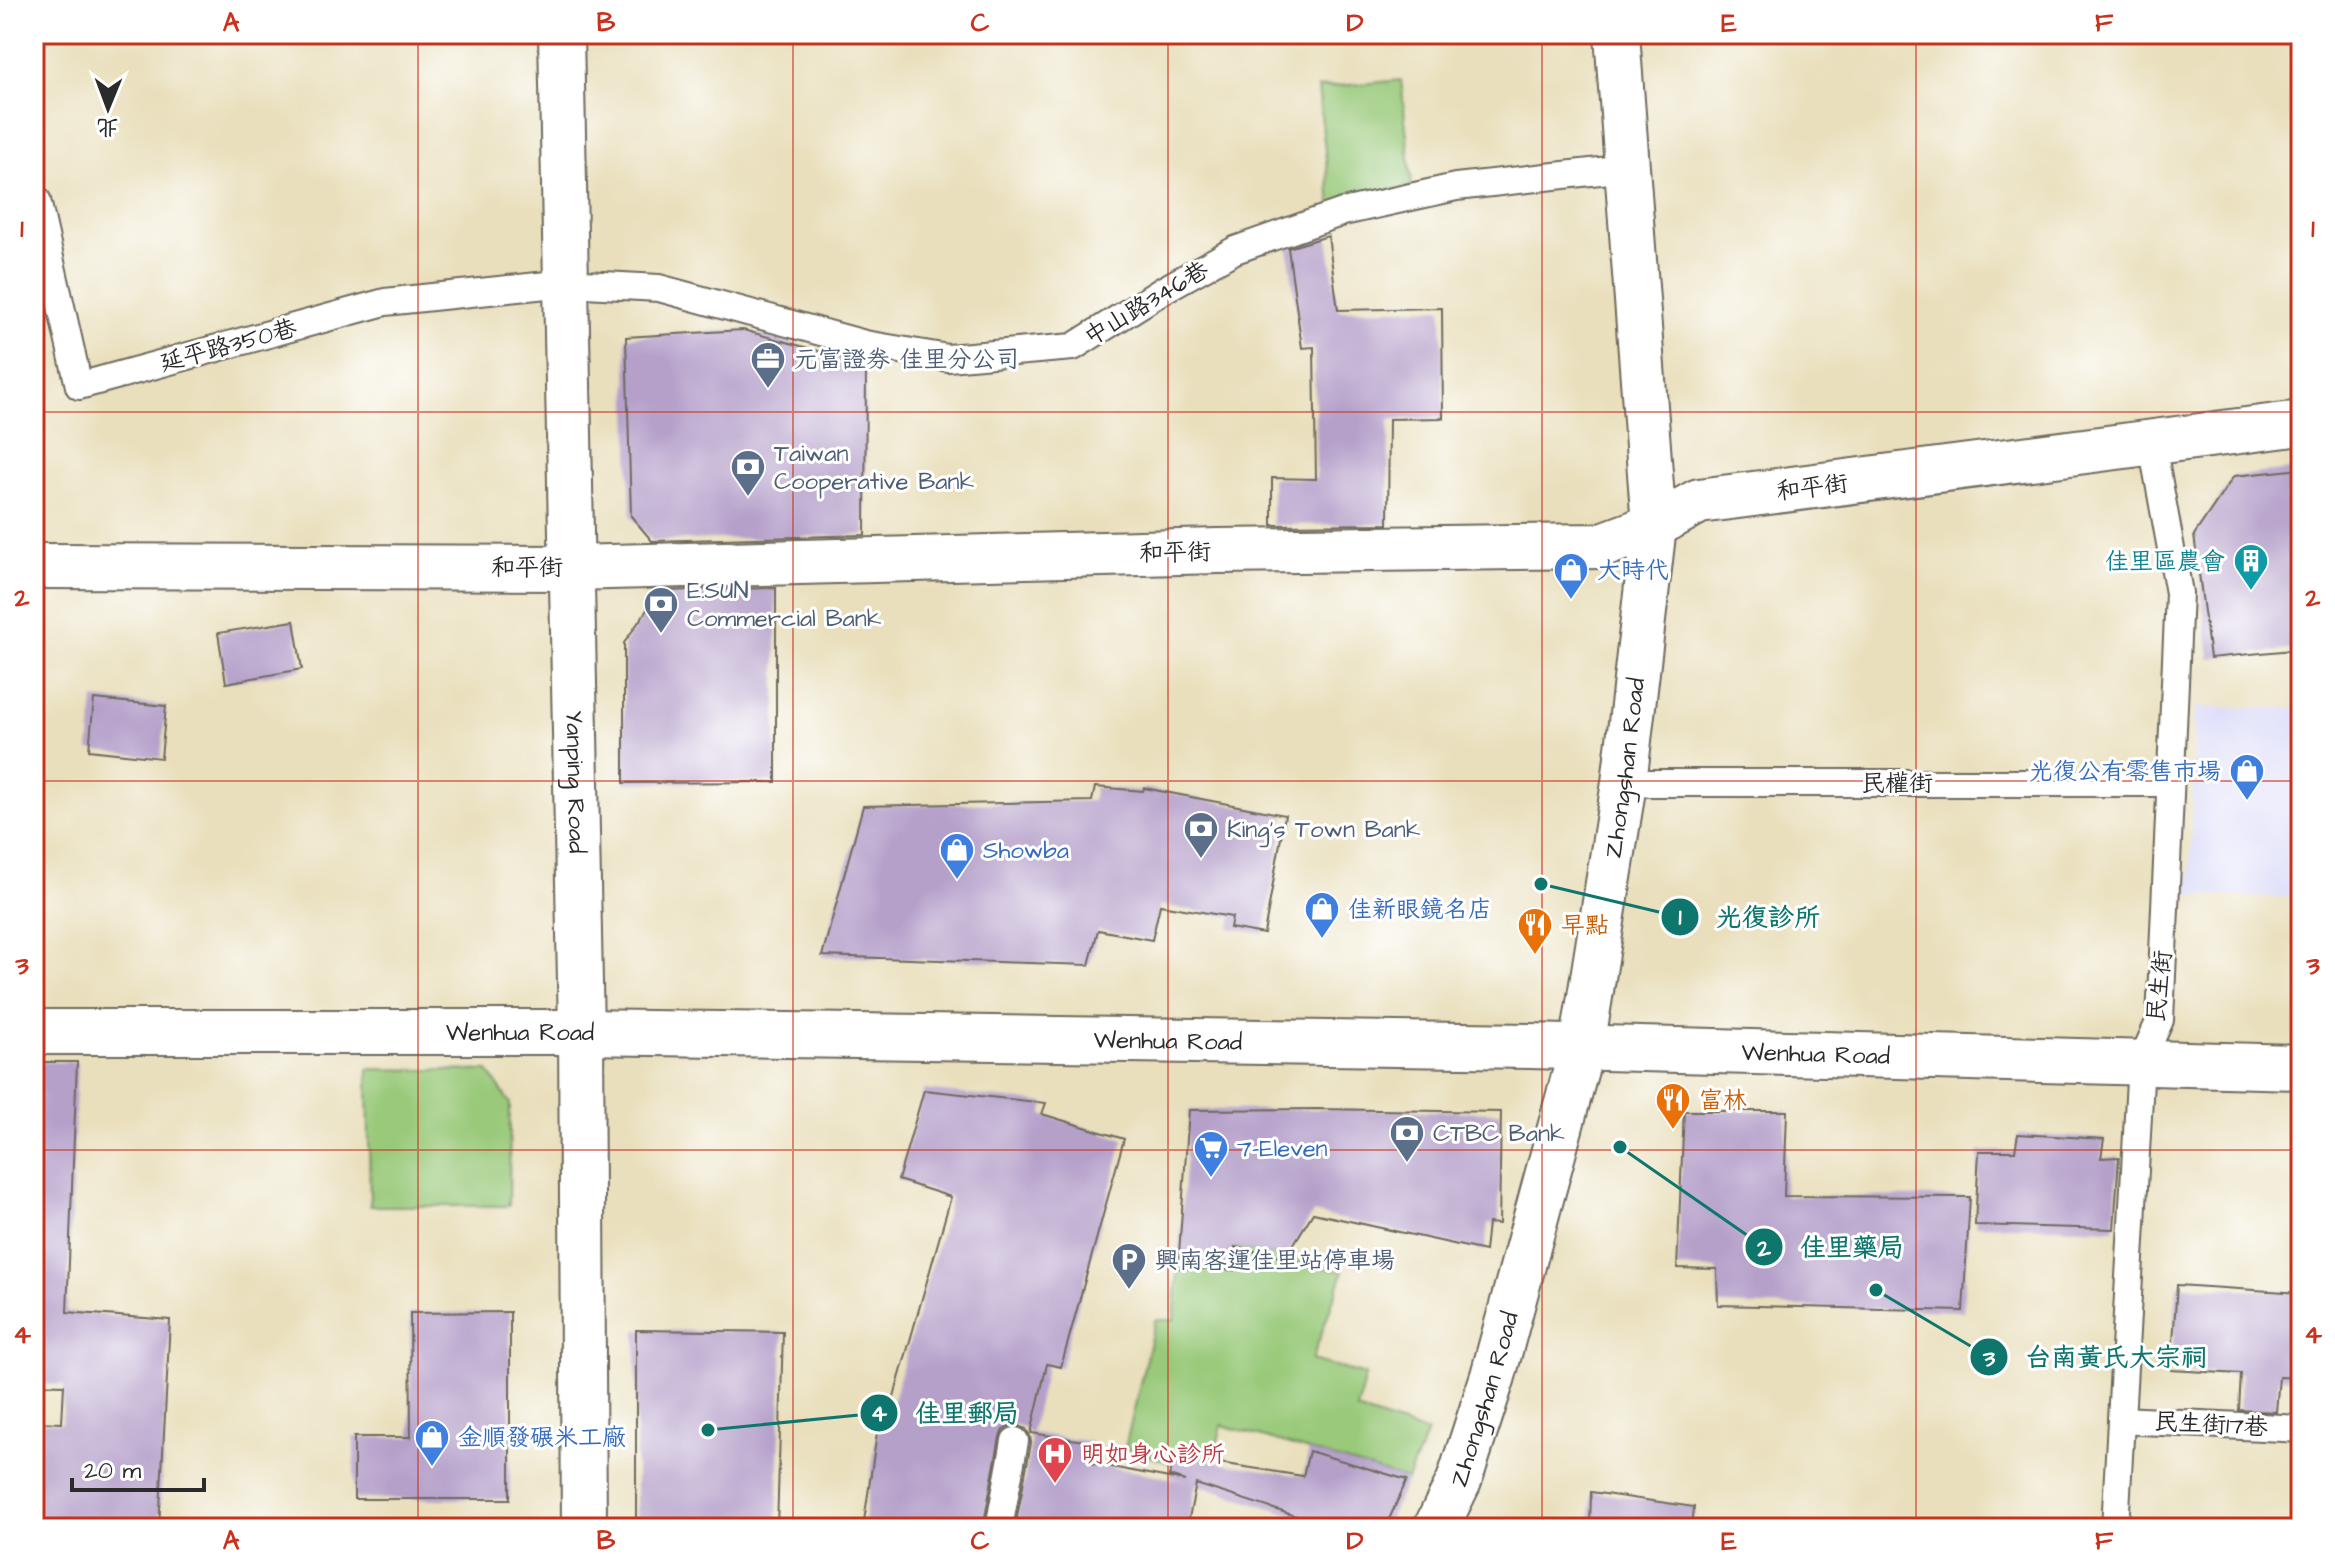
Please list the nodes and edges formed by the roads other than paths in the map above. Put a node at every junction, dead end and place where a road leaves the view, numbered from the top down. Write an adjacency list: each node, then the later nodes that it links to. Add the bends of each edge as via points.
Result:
1 (561, 34): 5 (street, Yanping Road)
2 (1617, 34): 3 (street, Zhongshan Road)
3 (1627, 168): 5 (lane, 中山路346巷, via 1456,187 1343,212 1235,250 1073,347 948,358 865,344 659,288); 8 (street, Zhongshan Road)
4 (37, 200): 5 (lane, 延平路350巷, via 79,386 385,302)
5 (566, 283): 10 (street, Yanping Road)
6 (2301, 423): 7 (street, 和平街)
7 (2152, 444): 8 (street, 和平街, via 1699,501); 12 (lane, 民生街, via 2179,593)
8 (1654, 526): 10 (street, 和平街, via 1600,546); 11 (street, Zhongshan Road)
9 (34, 566): 10 (street, 和平街)
10 (572, 568): 14 (street, Yanping Road)
11 (1624, 783): 12 (lane, 民權街); 15 (street, Zhongshan Road)
12 (2170, 783): 16 (lane, 民生街, via 2160,1020)
13 (34, 1032): 14 (street, Wenhua Road)
14 (581, 1032): 15 (street, Wenhua Road); 21 (street, Yanping Road)
15 (1582, 1047): 16 (street, Wenhua Road); 23 (street, Zhongshan Road, via 1493,1376 1459,1481)
16 (2141, 1062): 17 (street, Wenhua Road); 18 (lane, 民生街)
17 (2301, 1067)
18 (2121, 1420): 19 (lane, 民生街17巷); 24 (lane, 民生街)
19 (2301, 1429)
20 (1015, 1441): 22 (lane)
21 (584, 1528)
22 (999, 1528)
23 (1436, 1528)
24 (2115, 1528)

